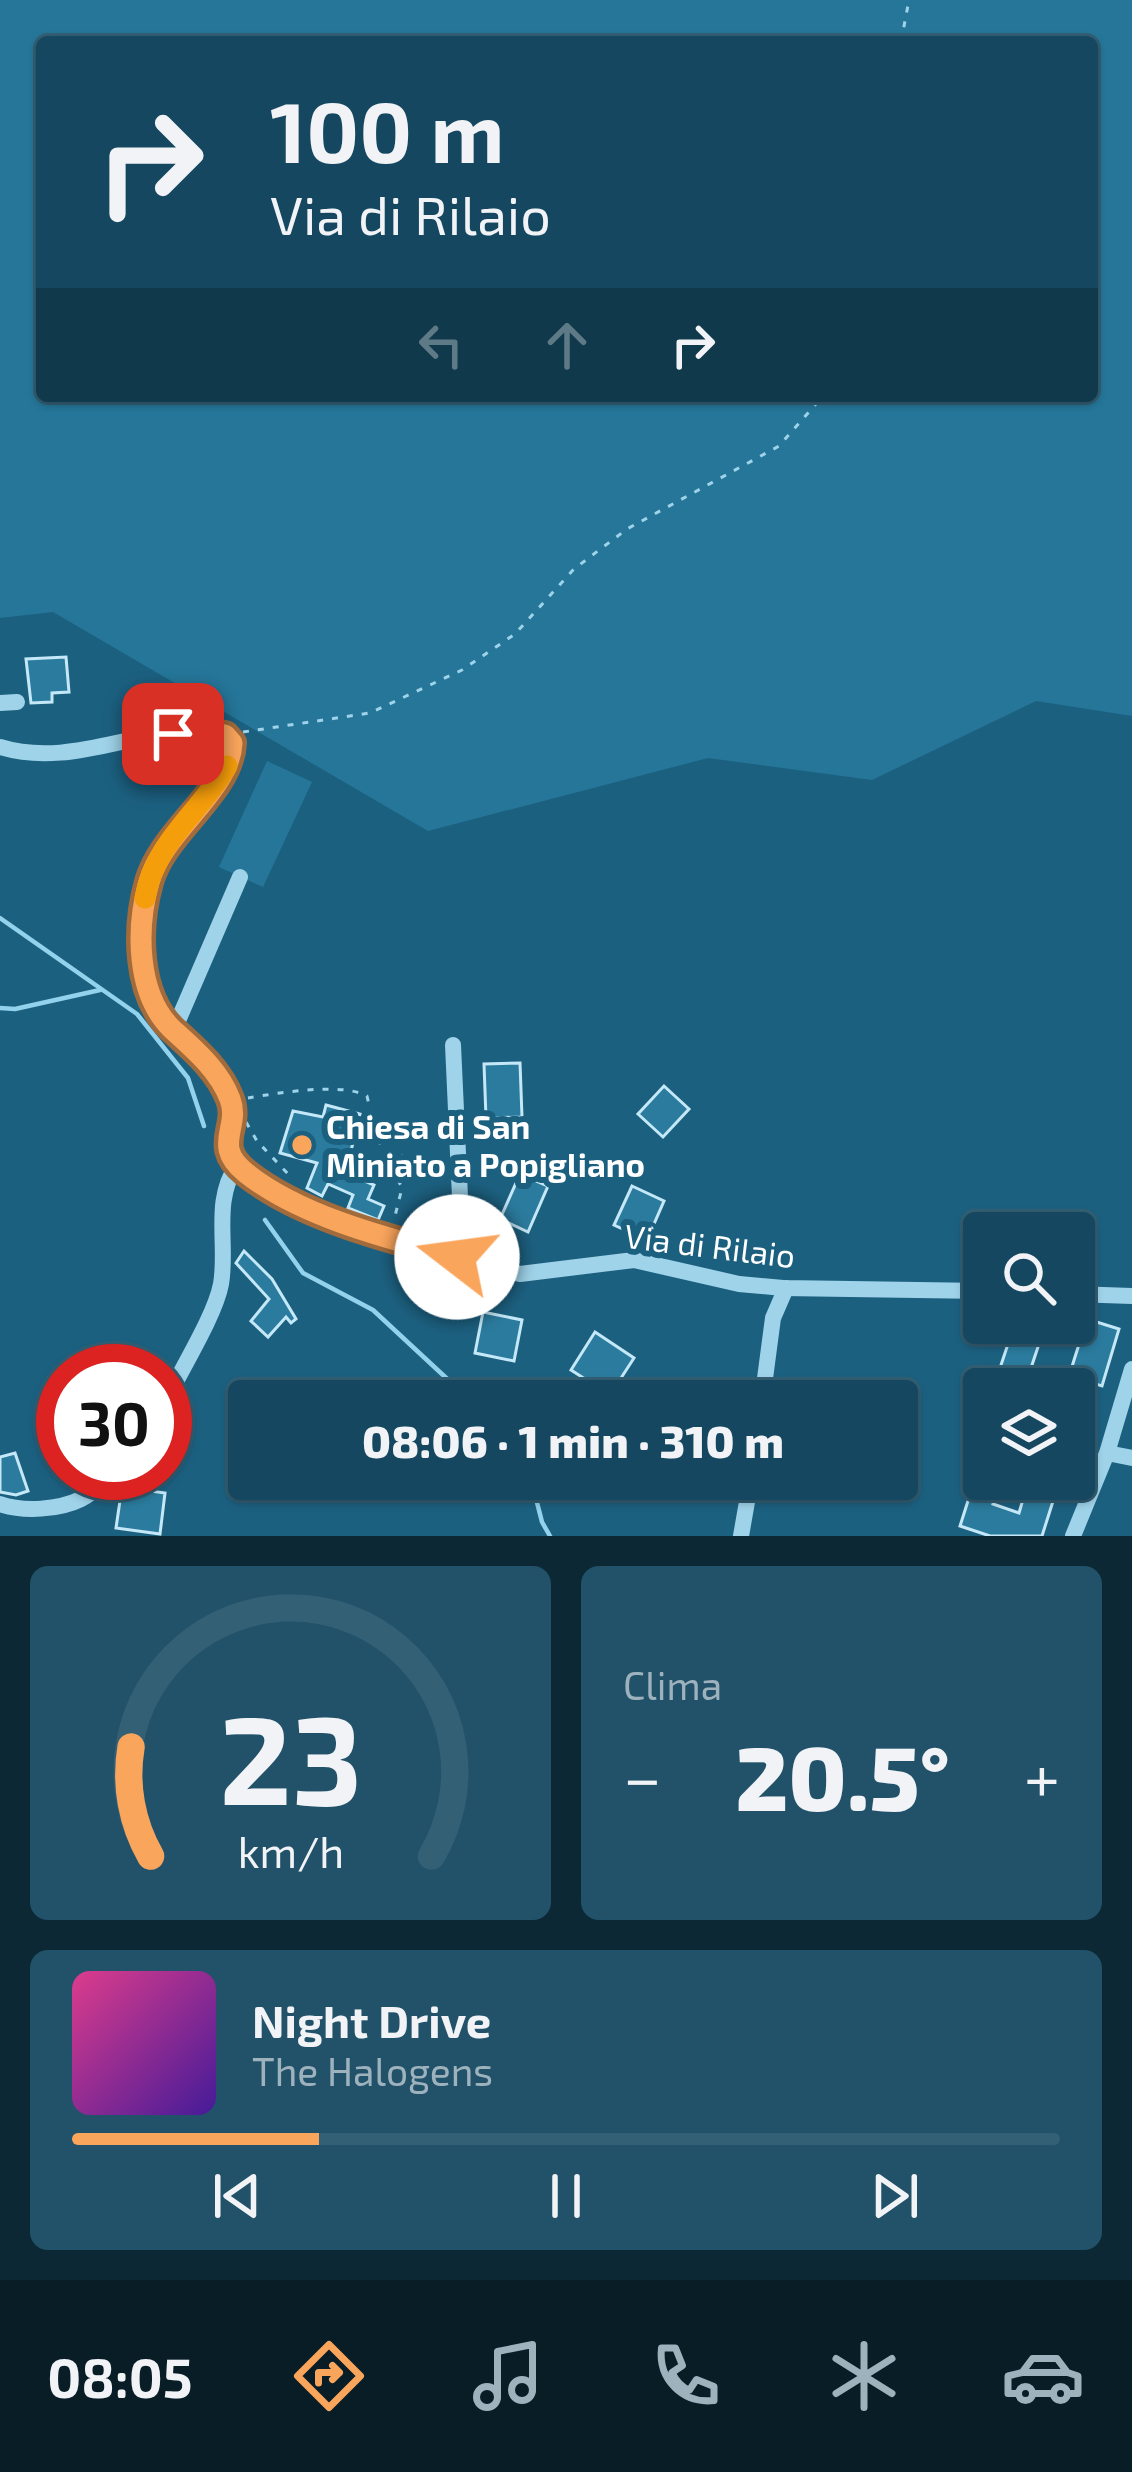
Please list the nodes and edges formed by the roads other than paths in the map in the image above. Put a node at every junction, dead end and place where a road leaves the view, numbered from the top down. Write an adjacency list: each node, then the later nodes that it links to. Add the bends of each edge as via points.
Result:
1 (0, 747): 3 (street, via 33,757 195,730 232,743 225,771 166,846 146,893 146,987)
2 (241, 877): 3 (street)
3 (173, 1030): 5 (street, via 206,1060 231,1105 226,1138)
4 (453, 1045): 6 (street)
5 (237, 1166): 6 (street, Via di Rilaio, via 281,1195); 11 (street, via 220,1232 221,1281)
6 (457, 1257): 7 (street, Via di Rilaio, via 520,1274 634,1260)
7 (786, 1288): 8 (street, Via di Rilaio); 13 (street)
8 (963, 1291)
9 (1095, 1295): 10 (street)
10 (1132, 1296)
11 (192, 1344)
12 (1132, 1370): 14 (street)
13 (765, 1380)
14 (1107, 1453): 15 (street); 20 (street)
15 (1132, 1458)
16 (79, 1500): 18 (street)
17 (747, 1500): 19 (street)
18 (0, 1504)
19 (741, 1536)
20 (1073, 1536)

